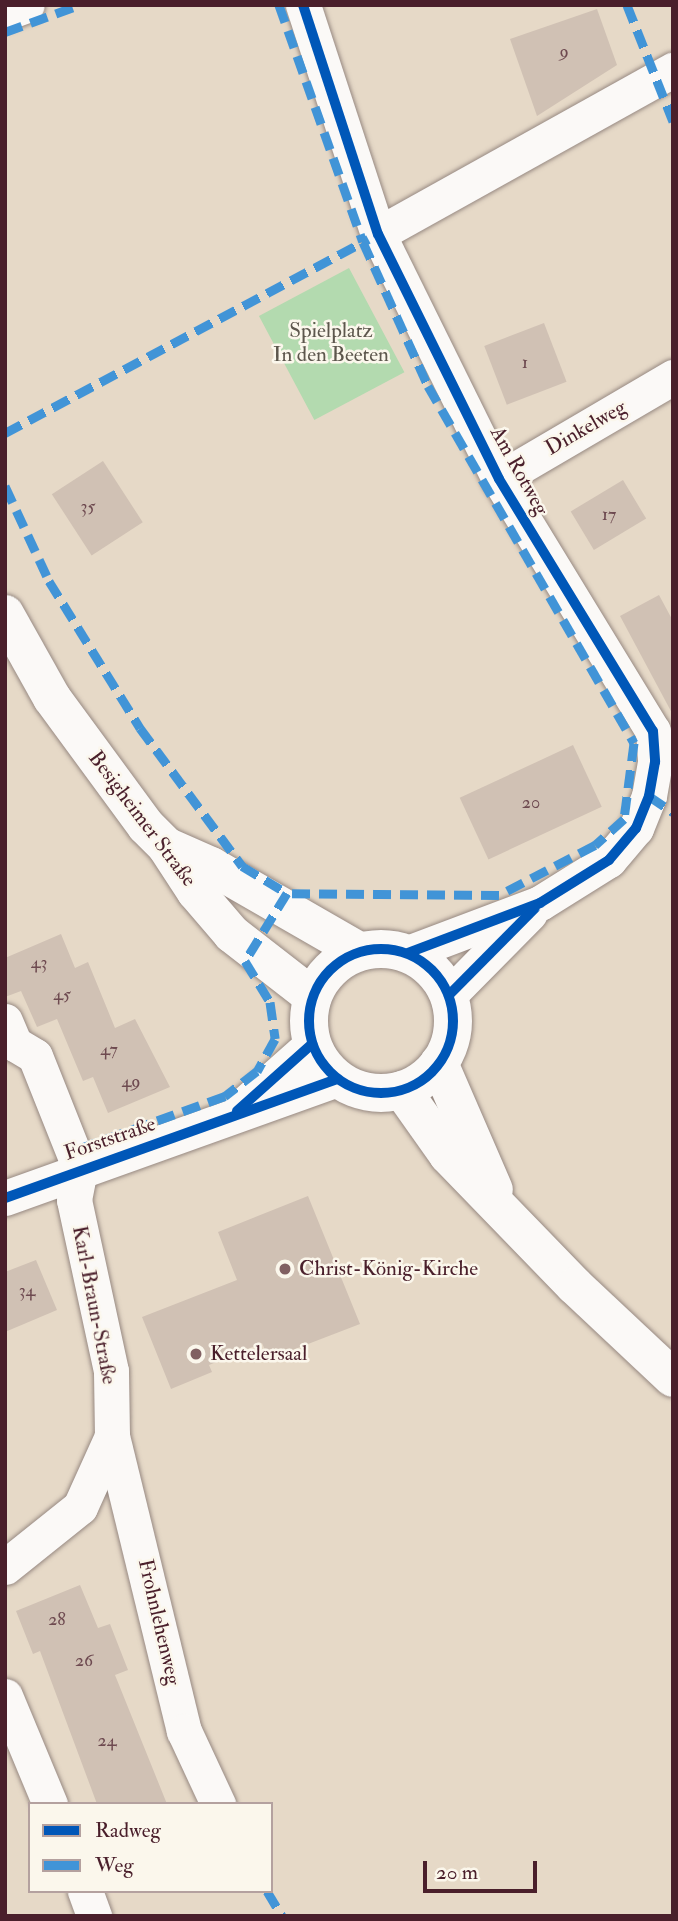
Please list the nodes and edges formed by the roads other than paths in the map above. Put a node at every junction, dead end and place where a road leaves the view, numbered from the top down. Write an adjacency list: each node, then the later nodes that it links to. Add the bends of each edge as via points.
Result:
1 (27, 5): 3 (street)
2 (303, 5): 5 (street, Am Rotweg)
3 (5, 13)
4 (663, 75): 5 (street)
5 (378, 234): 7 (street, Am Rotweg)
6 (673, 377): 7 (street, Dinkelweg)
7 (499, 479): 9 (street, Am Rotweg)
8 (5, 614): 10 (main road, Besigheimer Straße, via 52,698 146,826)
9 (663, 726): 11 (street, Am Rotweg, via 649,796 626,844 594,871)
10 (166, 846): 12 (main road, via 211,866); 15 (main road, Besigheimer Straße, via 196,892 232,934)
11 (540, 903): 13 (street, Am Rotweg); 14 (street, Am Rotweg)
12 (359, 951): 13 (main road, via 384,948); 15 (main road, via 323,976)
13 (408, 953): 14 (main road, via 433,970)
14 (449, 995): 18 (main road, via 453,1030)
15 (312, 996): 17 (main road, via 308,1028)
16 (5, 1021): 22 (street, Forststraße, via 15,1044 35,1056)
17 (312, 1044): 19 (main road); 21 (street, Forststraße)
18 (439, 1063): 20 (main road); 24 (main road)
19 (337, 1079): 20 (main road, via 368,1092); 21 (street, Forststraße)
20 (402, 1090): 24 (main road, via 448,1154)
21 (229, 1118): 22 (street, Forststraße)
22 (79, 1169): 23 (street, Forststraße); 26 (street, Karl-Braun-Straße, via 74,1200 111,1371)
23 (5, 1198)
24 (504, 1211): 25 (main road)
25 (673, 1378)
26 (112, 1436): 27 (street, Karl-Braun-Straße, via 80,1507); 30 (street, Frohnlehenweg, via 184,1731)
27 (5, 1567)
28 (5, 1696): 29 (street)
29 (49, 1802)
30 (217, 1802)
31 (86, 1893): 32 (street)
32 (94, 1916)

